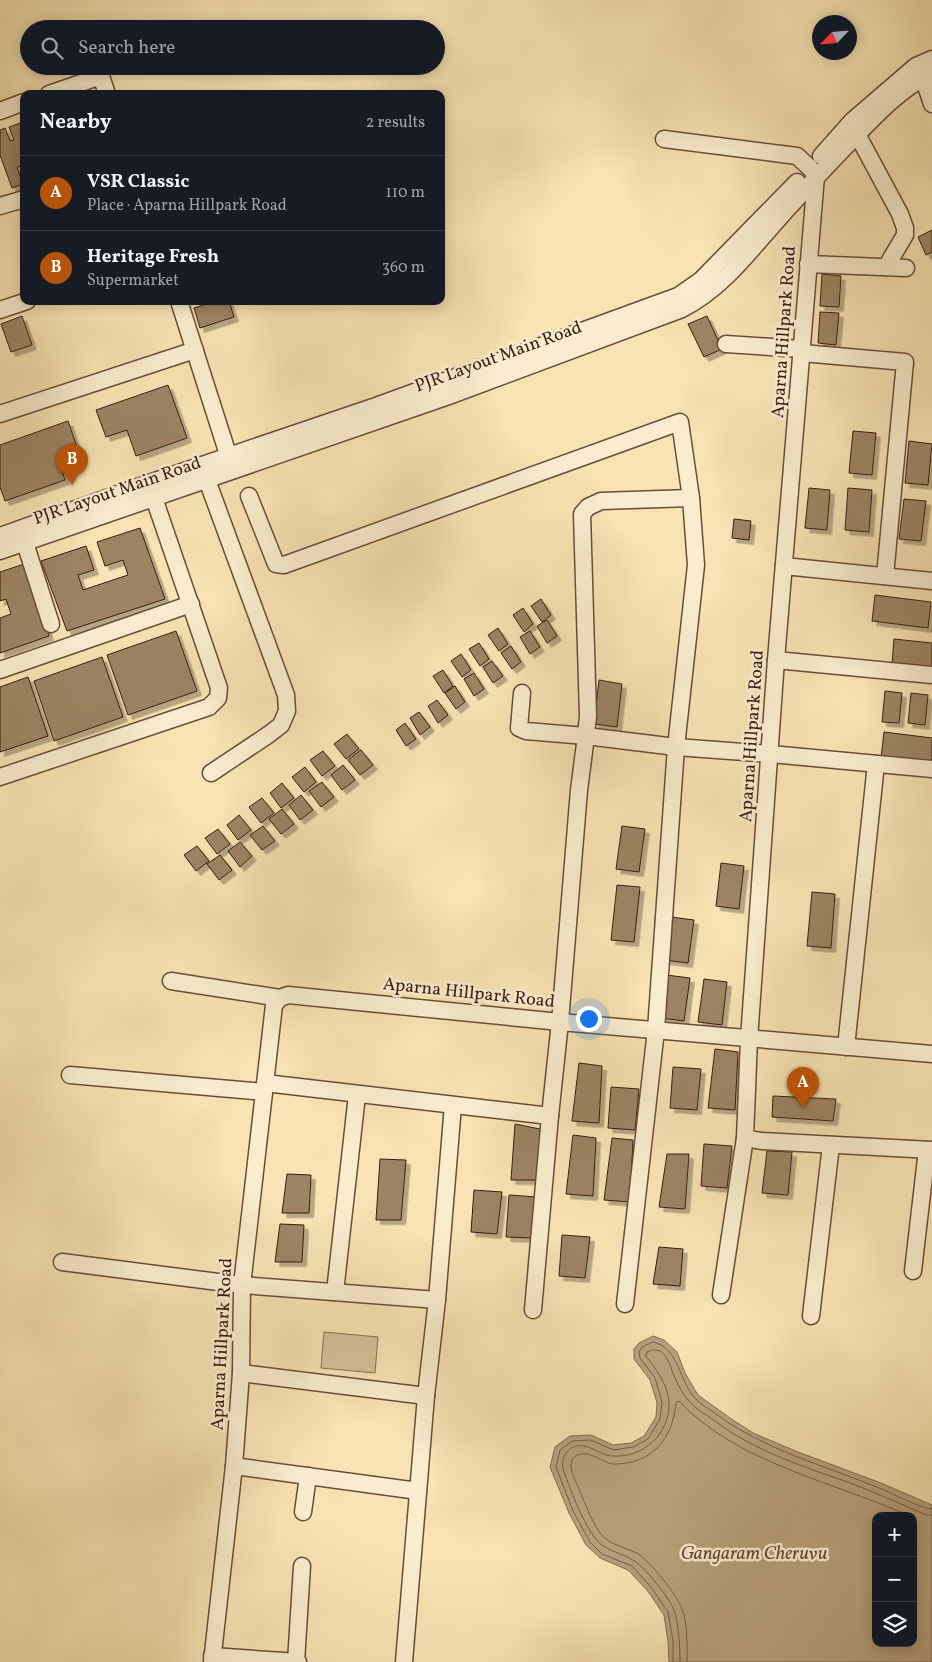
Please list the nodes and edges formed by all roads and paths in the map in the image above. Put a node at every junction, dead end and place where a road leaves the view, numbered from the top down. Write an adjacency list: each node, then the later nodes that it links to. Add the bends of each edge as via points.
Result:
1 (932, 59): 10 (street, PJR Layout Main Road, via 916,66 852,121)
2 (928, 75): 6 (street); 8 (street, PJR Layout Main Road)
3 (61, 90): 4 (street, via 101,76)
4 (106, 90)
5 (20, 104): 7 (street)
6 (932, 104)
7 (0, 111)
8 (857, 134): 10 (street, PJR Layout Main Road); 14 (street, via 905,228 905,235)
9 (664, 139): 10 (street, via 797,156)
10 (813, 172): 13 (street, Aparna Hillpark Road); 23 (street, PJR Layout Main Road, via 701,280 678,296 376,406); 23 (street, PJR Layout Main Road, via 734,270 696,302 446,397)
11 (20, 199): 12 (street)
12 (0, 206)
13 (808, 264): 14 (street); 21 (street, Aparna Hillpark Road)
14 (886, 267): 15 (street)
15 (906, 268)
16 (20, 303): 18 (street)
17 (179, 305): 20 (street)
18 (0, 310)
19 (726, 344): 21 (street)
20 (195, 350): 22 (street); 23 (street)
21 (802, 351): 31 (street, Aparna Hillpark Road); 32 (street, via 905,362)
22 (0, 414)
23 (231, 464): 24 (street, PJR Layout Main Road); 28 (street)
24 (207, 480): 26 (street, PJR Layout Main Road); 45 (street, via 286,695 287,711 281,725)
25 (249, 496): 27 (street, via 276,564 284,565 680,422)
26 (154, 498): 29 (street, PJR Layout Main Road); 34 (street)
27 (691, 498): 40 (street, via 601,501 582,514); 41 (street, via 696,565)
28 (0, 536)
29 (25, 542): 30 (street, PJR Layout Main Road); 35 (street)
30 (0, 551)
31 (784, 566): 32 (street); 36 (street, Aparna Hillpark Road)
32 (886, 576): 33 (street)
33 (932, 581)
34 (191, 604): 37 (street); 46 (street, via 219,688 218,698 209,707)
35 (51, 624)
36 (776, 660): 38 (street); 42 (street, Aparna Hillpark Road)
37 (0, 670)
38 (932, 675)
39 (522, 693): 40 (street, via 519,728)
40 (586, 736): 41 (street); 49 (street, via 575,829)
41 (676, 747): 42 (street); 50 (street)
42 (771, 754): 43 (street); 51 (street, Aparna Hillpark Road)
43 (876, 764): 44 (street); 52 (street)
44 (932, 769)
45 (211, 773)
46 (0, 777)
47 (171, 981): 48 (street)
48 (280, 998): 49 (street, Aparna Hillpark Road, via 297,996); 55 (street, Aparna Hillpark Road, via 274,1005)
49 (560, 1022): 50 (street, Aparna Hillpark Road); 58 (street)
50 (656, 1030): 51 (street, Aparna Hillpark Road); 68 (street)
51 (749, 1039): 52 (street); 59 (street)
52 (846, 1047): 53 (street)
53 (932, 1054)
54 (70, 1075): 55 (street)
55 (265, 1088): 56 (street); 64 (street, Aparna Hillpark Road)
56 (357, 1095): 57 (street); 65 (street)
57 (453, 1105): 58 (street); 67 (street)
58 (550, 1116): 69 (street)
59 (745, 1138): 60 (street); 66 (street)
60 (831, 1145): 61 (street); 70 (street)
61 (930, 1150): 63 (street)
62 (62, 1262): 64 (street)
63 (913, 1271)
64 (242, 1285): 65 (street); 71 (street, Aparna Hillpark Road)
65 (335, 1292): 67 (street)
66 (721, 1295)
67 (437, 1300): 72 (street)
68 (624, 1304)
69 (533, 1310)
70 (811, 1316)
71 (241, 1373): 72 (street); 73 (street, Aparna Hillpark Road)
72 (426, 1396): 75 (street)
73 (234, 1466): 74 (street); 78 (street, Aparna Hillpark Road)
74 (308, 1476): 75 (street); 76 (street)
75 (418, 1492): 80 (street)
76 (303, 1512)
77 (302, 1566): 79 (street)
78 (212, 1659): 79 (street)
79 (297, 1662)
80 (404, 1662)

